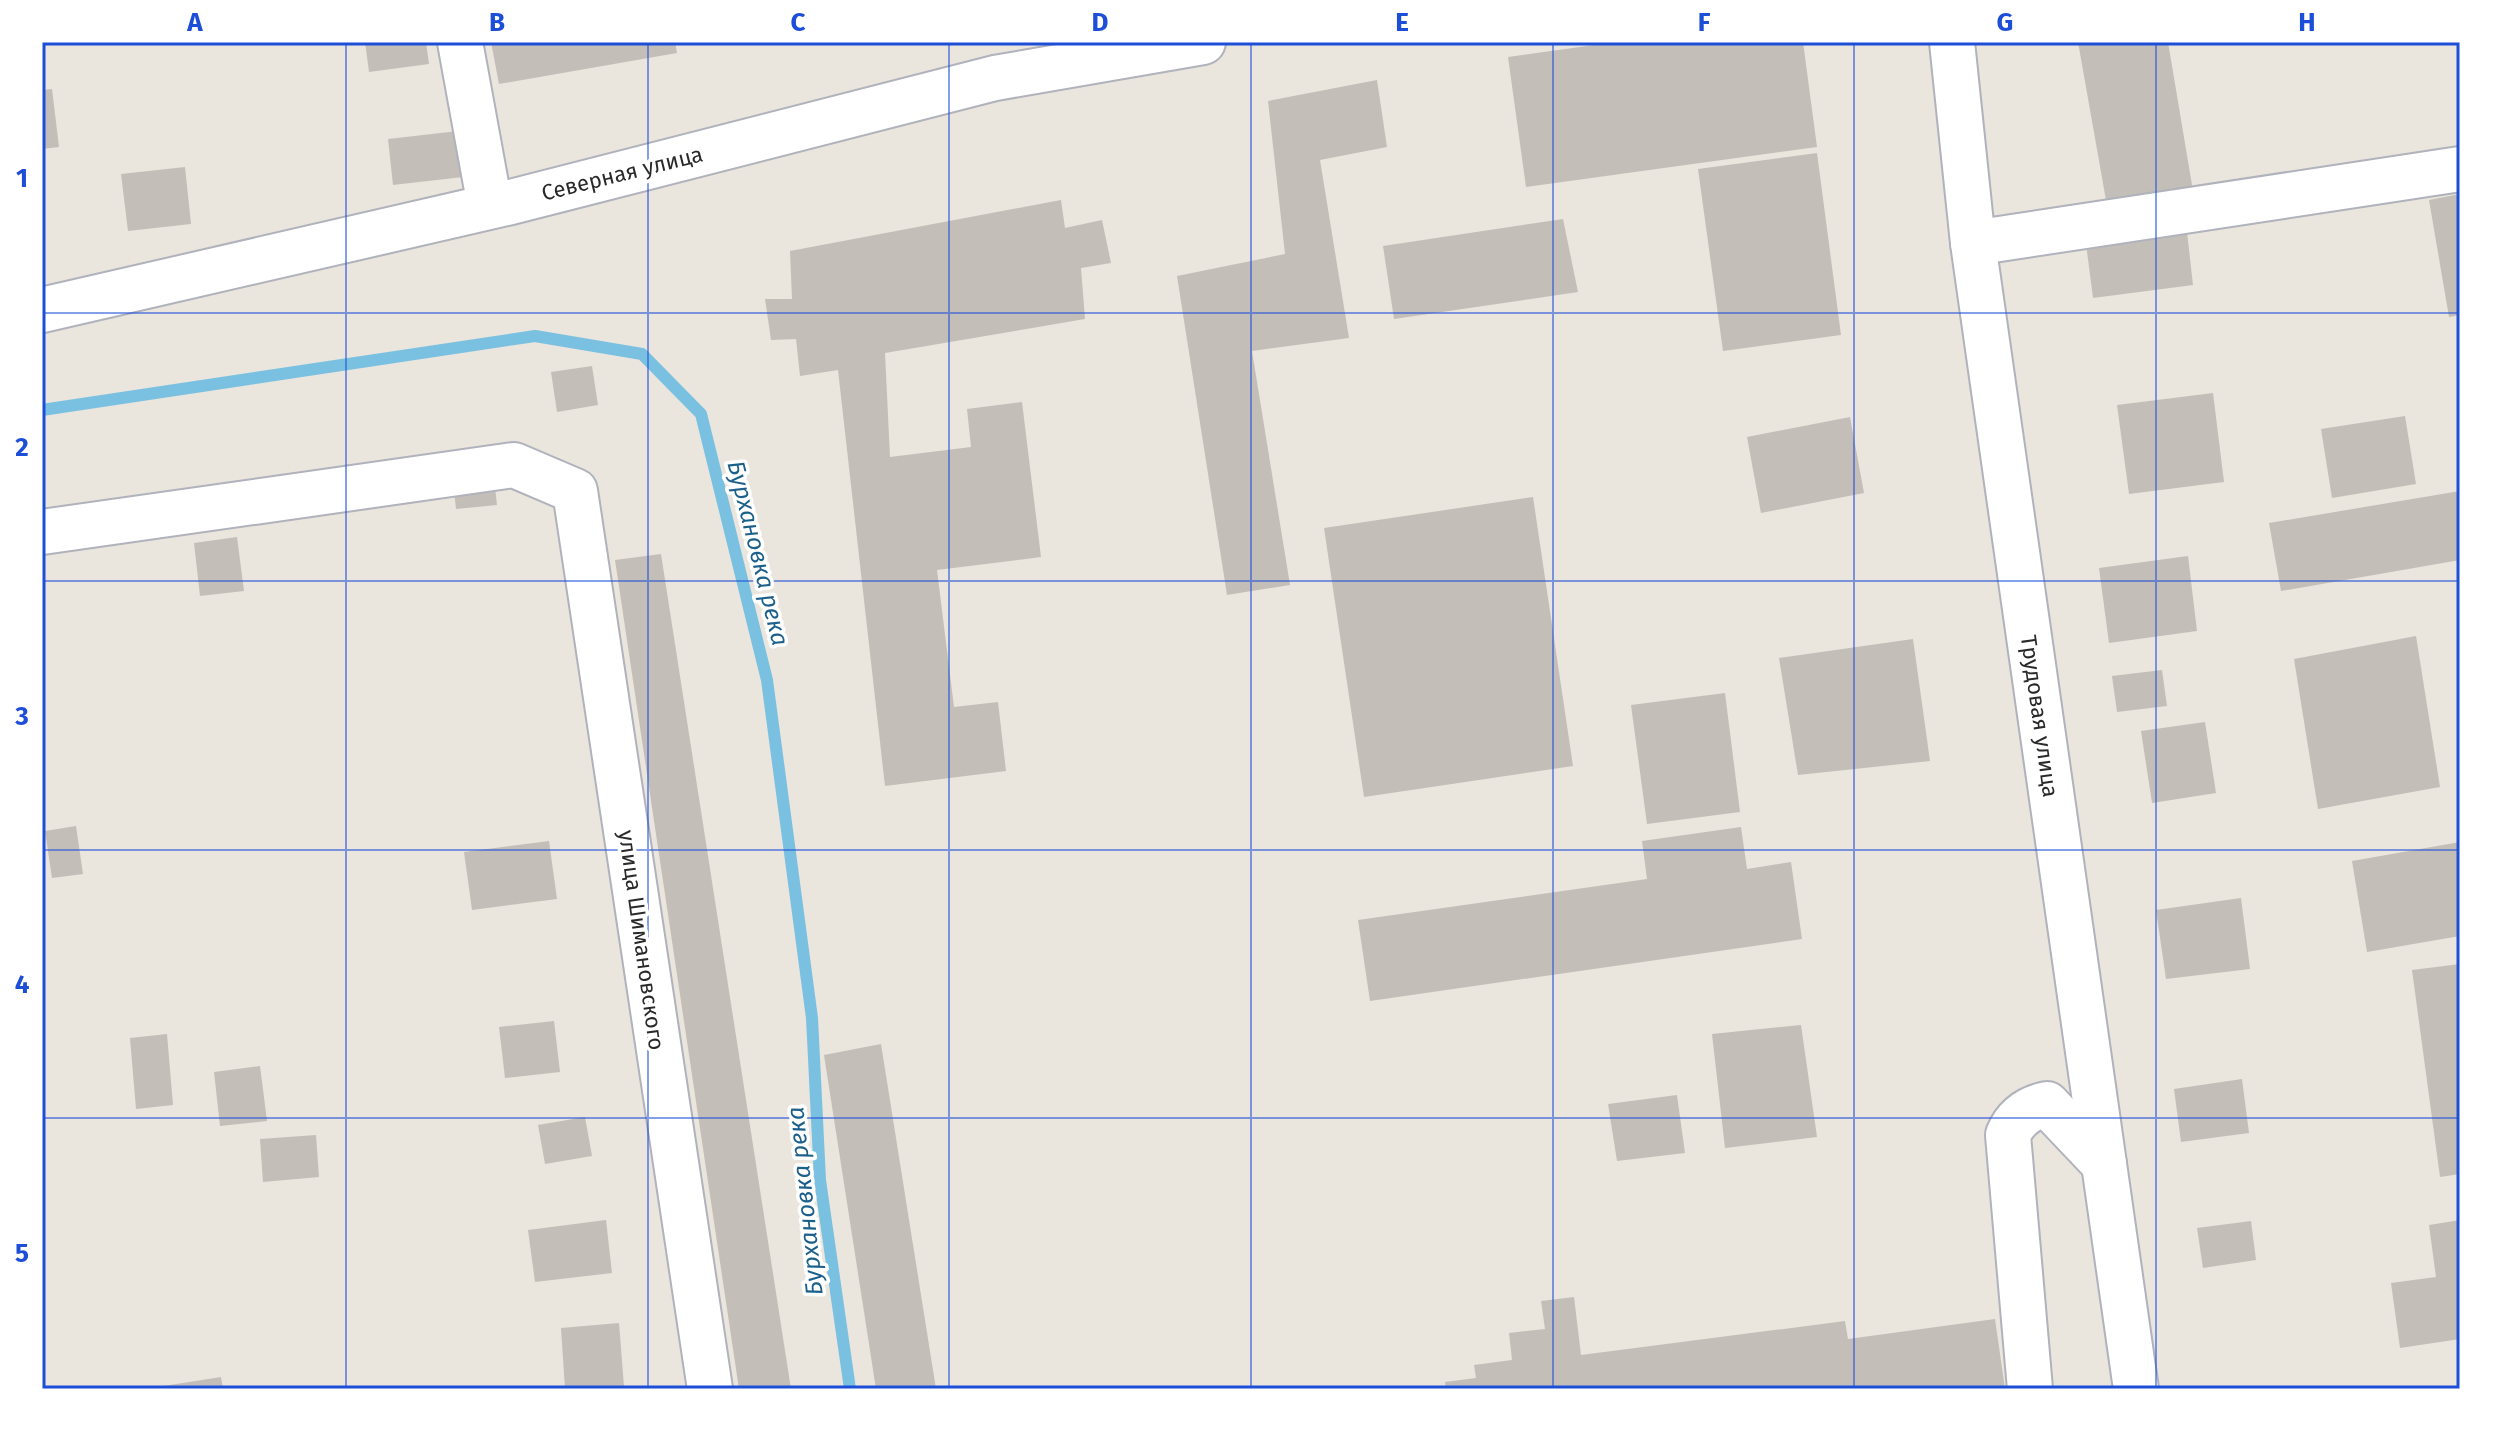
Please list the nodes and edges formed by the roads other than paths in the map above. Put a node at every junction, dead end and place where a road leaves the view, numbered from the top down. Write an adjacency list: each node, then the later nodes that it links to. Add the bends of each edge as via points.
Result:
1 (460, 42): 5 (street)
2 (1203, 42): 5 (street, Северная улица, via 995,78)
3 (1952, 42): 6 (street, Трудовая улица)
4 (2460, 169): 6 (street)
5 (490, 206): 7 (street, Северная улица)
6 (1973, 243): 9 (street, Трудовая улица)
7 (42, 310)
8 (42, 532): 10 (street, улица Шимановского, via 514,465 575,491)
9 (2104, 1164): 11 (street, via 2047,1104 2022,1115 2008,1135); 12 (street, Трудовая улица)
10 (710, 1389)
11 (2030, 1389)
12 (2136, 1389)

